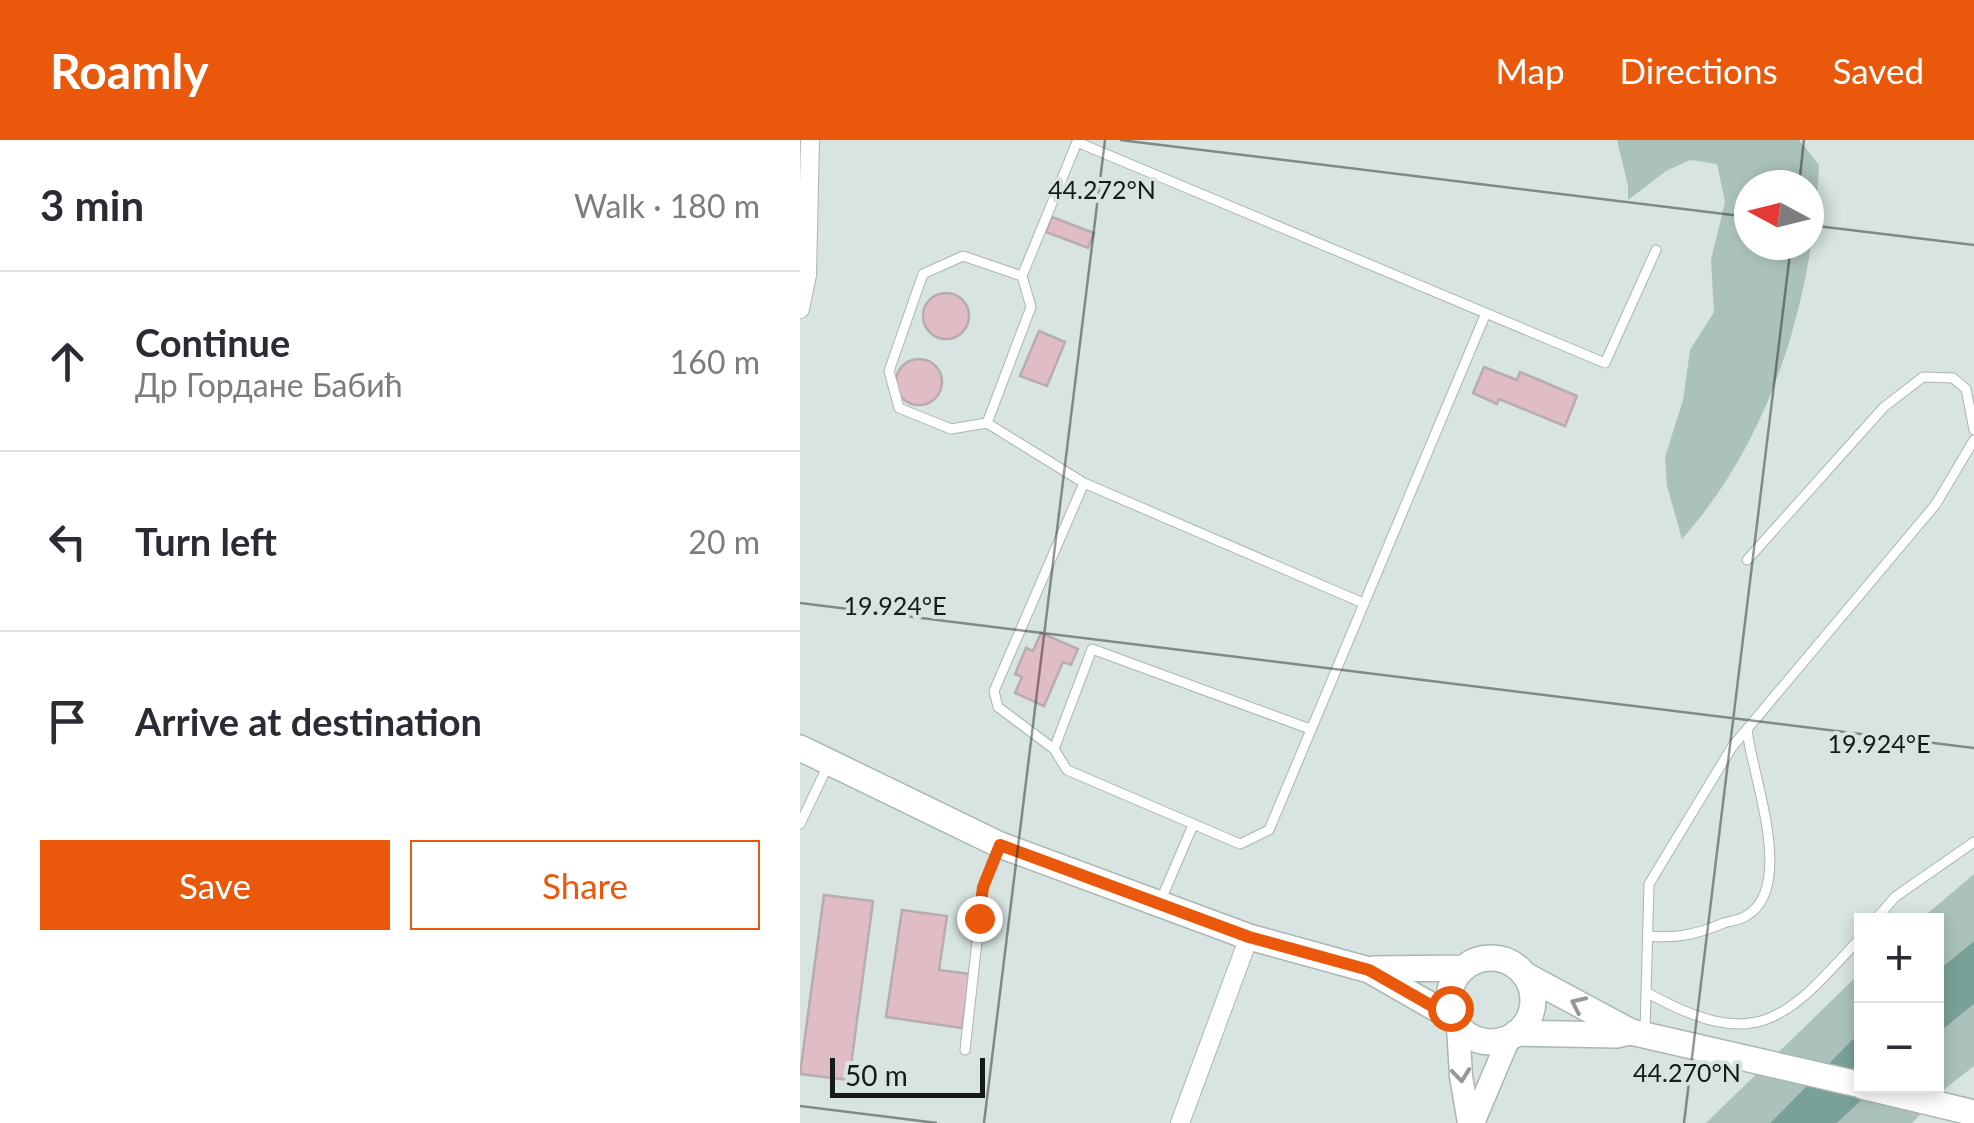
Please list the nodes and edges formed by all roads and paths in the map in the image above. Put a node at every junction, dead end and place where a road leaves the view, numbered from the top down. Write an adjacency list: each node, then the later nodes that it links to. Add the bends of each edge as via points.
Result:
1 (810, 140): 4 (street)
2 (1656, 250): 5 (lane, via 1605,363)
3 (1022, 276): 5 (lane, via 1077,142); 6 (lane, via 1032,306); 6 (lane, via 963,256 923,274 889,371 898,408 951,429)
4 (800, 310)
5 (1486, 314): 11 (lane)
6 (988, 423): 9 (lane)
7 (1974, 430): 10 (lane, via 1966,389 1953,378 1923,377 1884,407)
8 (1974, 440): 13 (lane, via 1936,504)
9 (1084, 483): 11 (lane); 15 (lane, via 994,692 998,707)
10 (1747, 560)
11 (1363, 603): 12 (lane)
12 (1310, 729): 15 (lane, via 1092,650); 18 (lane, via 1269,830 1240,844)
13 (1747, 729): 23 (lane, via 1649,884); 23 (lane, via 1770,841 1763,899 1747,916 1702,932 1676,939)
14 (800, 748): 16 (main road)
15 (1054, 749): 18 (lane, via 1067,770)
16 (830, 762): 17 (lane); 20 (main road)
17 (800, 824)
18 (1193, 826): 21 (lane)
19 (1974, 842): 22 (lane)
20 (1000, 845): 21 (main road); 33 (lane, via 983,887)
21 (1158, 904): 24 (main road)
22 (1881, 913)
23 (1648, 936): 29 (lane)
24 (1249, 937): 27 (main road); 37 (street)
25 (1854, 945): 29 (lane, via 1780,1015 1752,1026 1676,1009)
26 (1464, 968): 27 (main road); 28 (main road, via 1493,958); 30 (main road, via 1449,997)
27 (1369, 970): 30 (main road)
28 (1525, 976): 31 (main road, one-way to 28); 32 (main road, via 1532,1008)
29 (1646, 992): 31 (lane)
30 (1456, 1022): 32 (main road, via 1486,1042); 38 (street, one-way to 38)
31 (1647, 1034): 32 (main road); 34 (main road)
32 (1512, 1036): 38 (street)
33 (965, 1050)
34 (1854, 1084)
35 (1892, 1093): 36 (main road)
36 (1974, 1112)
37 (1180, 1123)
38 (1471, 1123)

